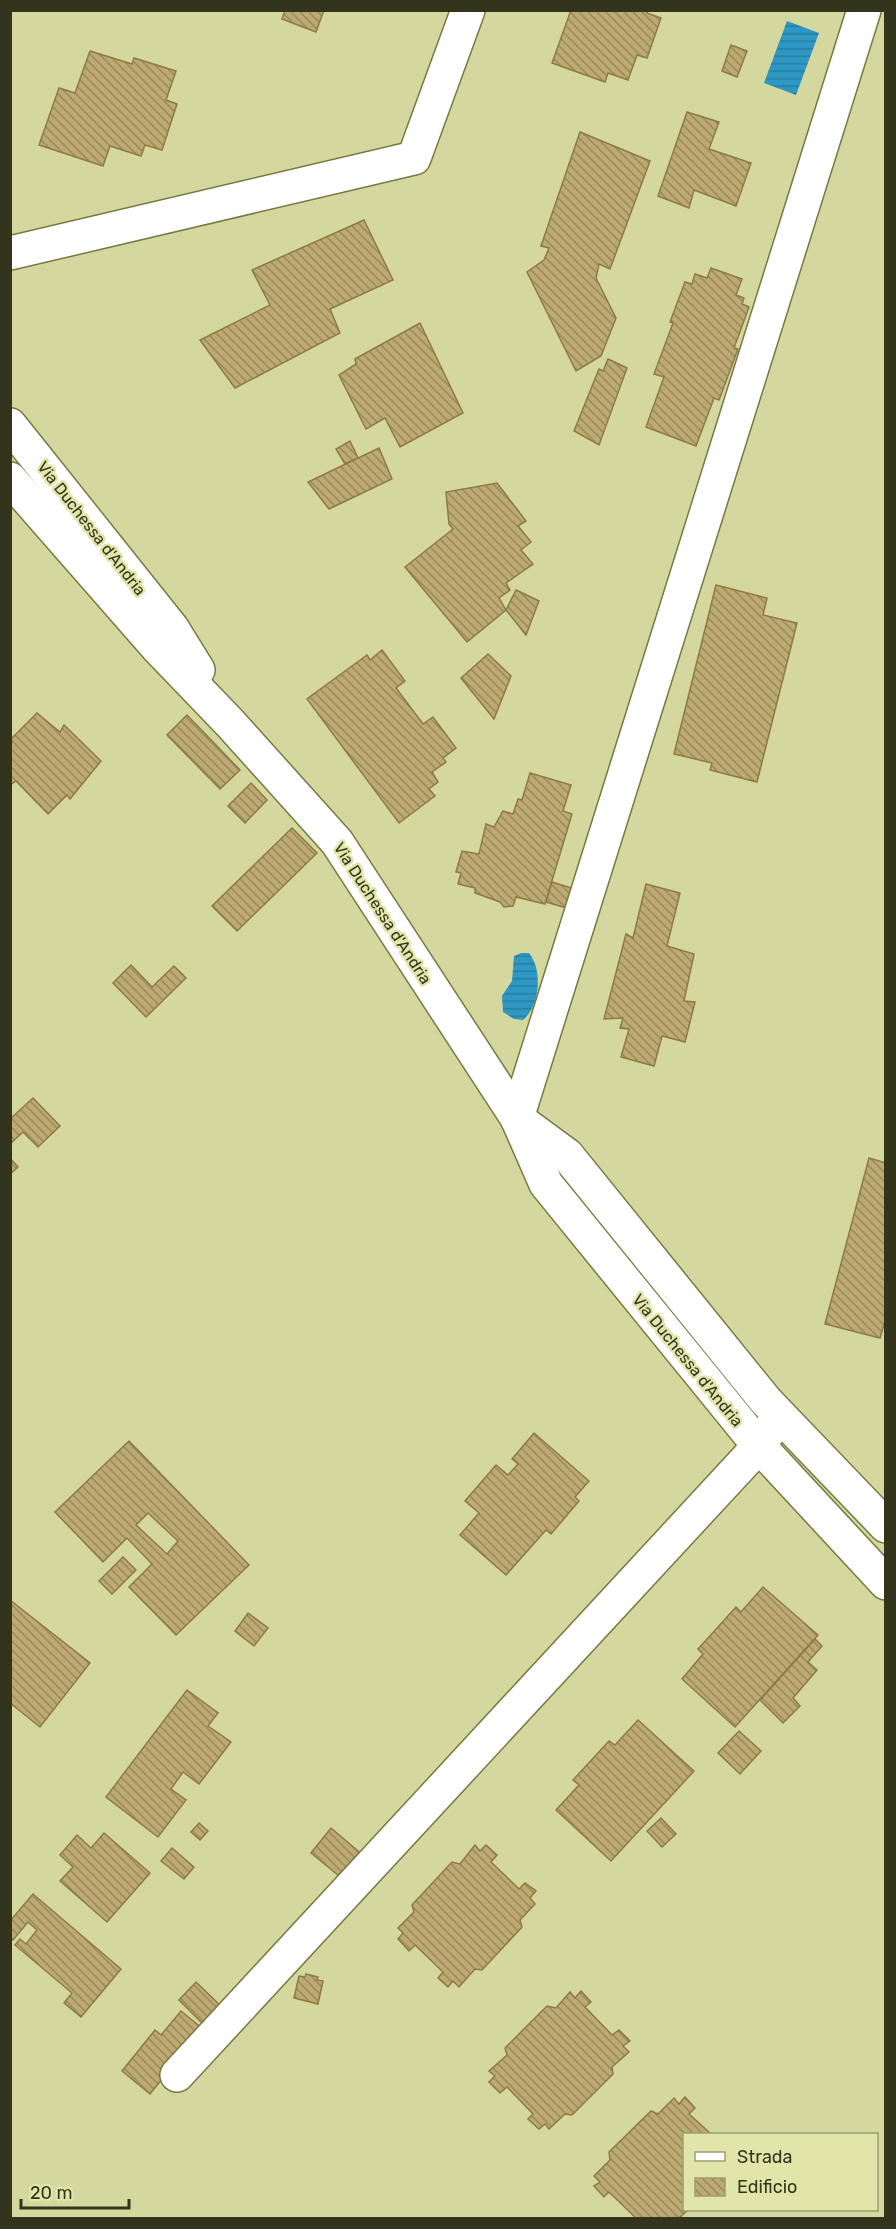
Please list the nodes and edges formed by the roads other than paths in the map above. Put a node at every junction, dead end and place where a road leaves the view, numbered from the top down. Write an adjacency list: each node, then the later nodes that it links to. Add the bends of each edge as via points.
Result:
1 (468, 10): 3 (street, via 414,158)
2 (864, 10): 7 (street)
3 (10, 253)
4 (10, 425): 6 (street, Via Duchessa d'Andria, via 172,628)
5 (10, 478): 6 (street, Via Duchessa d'Andria, via 156,646)
6 (230, 723): 7 (street, Via Duchessa d'Andria, via 337,842)
7 (517, 1118): 8 (street, Via Duchessa d'Andria, via 567,1155); 9 (street, Via Duchessa d'Andria, via 546,1184)
8 (779, 1416): 9 (street); 10 (street, Via Duchessa d'Andria)
9 (759, 1446): 11 (street, Via Duchessa d'Andria); 12 (street)
10 (885, 1526)
11 (885, 1583)
12 (177, 2075)

